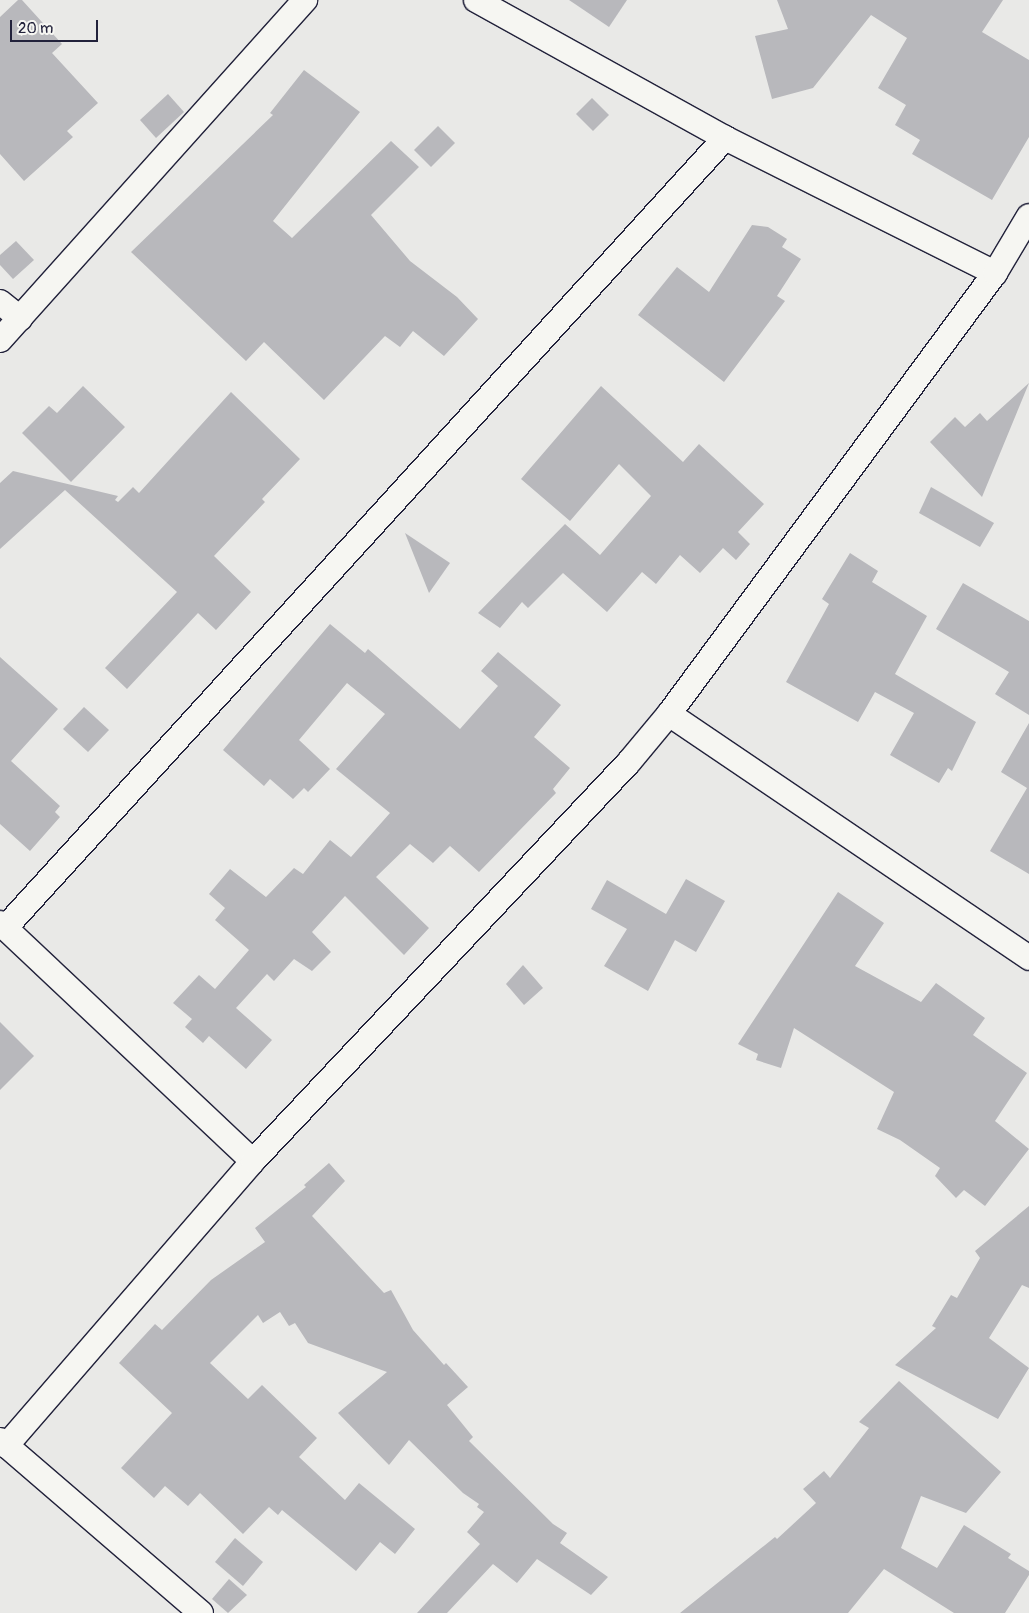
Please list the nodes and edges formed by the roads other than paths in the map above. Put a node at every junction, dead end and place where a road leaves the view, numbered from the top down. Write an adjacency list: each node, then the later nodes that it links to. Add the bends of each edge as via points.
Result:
1 (305, 0): 7 (street)
2 (476, 0): 3 (street)
3 (725, 138): 5 (street); 10 (street)
4 (1029, 216): 5 (street)
5 (994, 273): 9 (street)
6 (0, 302): 7 (street)
7 (20, 318): 8 (street)
8 (0, 340)
9 (669, 714): 11 (street); 12 (street, via 629,762)
10 (3, 926): 12 (street)
11 (1029, 958)
12 (253, 1161): 13 (street)
13 (3, 1443): 14 (street)
14 (201, 1613)

